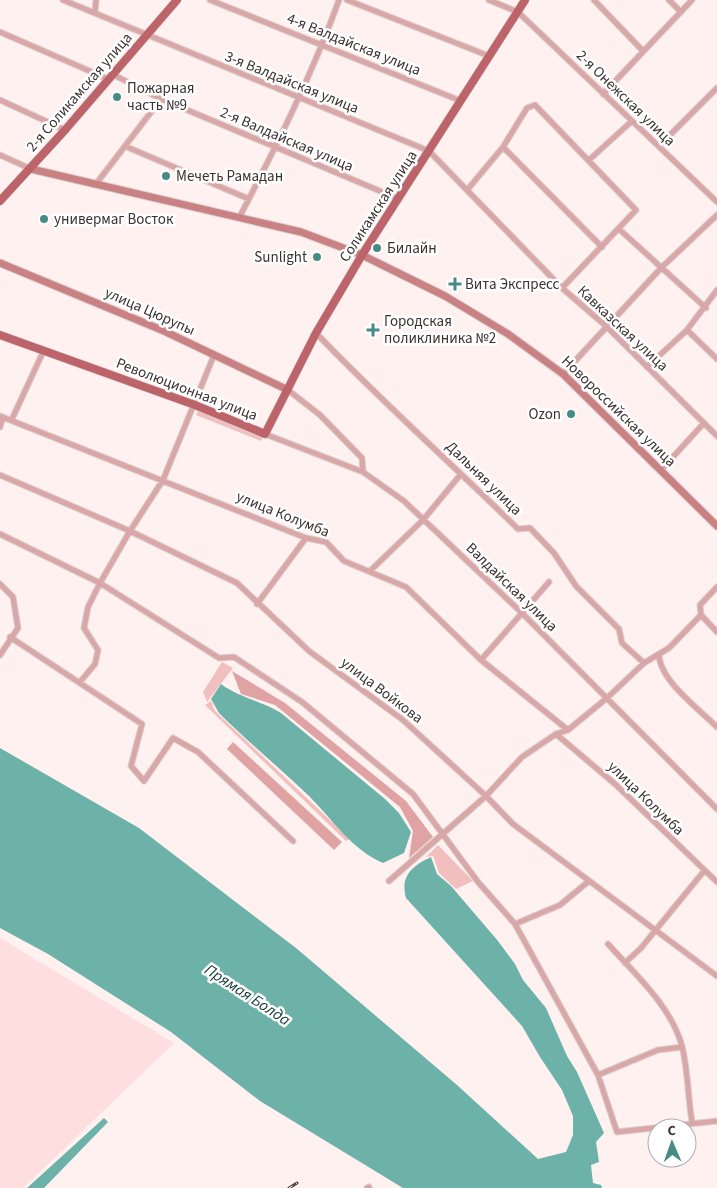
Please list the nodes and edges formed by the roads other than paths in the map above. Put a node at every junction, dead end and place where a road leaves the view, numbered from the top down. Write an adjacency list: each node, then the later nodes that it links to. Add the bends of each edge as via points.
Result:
1 (64, 0): 14 (street, 3-я Валдайская улица)
2 (96, 0): 14 (street)
3 (177, 0): 16 (main road, 2-я Соликамская улица)
4 (210, 0): 17 (street, 4-я Валдайская улица)
5 (338, 0): 17 (street)
6 (347, 0): 19 (street)
7 (489, 0): 12 (street)
8 (525, 0): 12 (main road, Соликамская улица)
9 (594, 0): 18 (street)
10 (669, 0): 13 (street)
11 (692, 0): 13 (street)
12 (518, 12): 19 (main road, Соликамская улица); 22 (street, 2-я Онежская улица)
13 (681, 12): 18 (street)
14 (95, 13): 16 (street, 3-я Валдайская улица)
15 (0, 32): 20 (street, 2-я Валдайская улица)
16 (147, 34): 20 (main road, 2-я Соликамская улица); 24 (street, 3-я Валдайская улица)
17 (323, 45): 24 (street); 26 (street, 4-я Валдайская улица)
18 (644, 51): 22 (street)
19 (489, 56): 26 (main road, Соликамская улица)
20 (110, 77): 23 (street, 2-я Валдайская улица); 28 (main road, 2-я Соликамская улица)
21 (717, 88): 30 (street)
22 (603, 94): 27 (street, 2-я Онежская улица)
23 (161, 99): 29 (street); 32 (street, 2-я Валдайская улица)
24 (300, 99): 32 (street); 33 (street, 3-я Валдайская улица)
25 (0, 100): 28 (street)
26 (461, 101): 33 (main road, Соликамская улица)
27 (632, 121): 30 (street, 2-я Онежская улица); 35 (street)
28 (65, 130): 36 (main road, 2-я Соликамская улица)
29 (126, 146): 37 (street); 39 (street)
30 (659, 146): 42 (street, 2-я Онежская улица)
31 (503, 147): 35 (street, via 527,108 535,105); 38 (street); 46 (street)
32 (274, 148): 39 (street); 40 (street, 2-я Валдайская улица)
33 (429, 151): 38 (street, Кавказская улица); 40 (main road, Соликамская улица)
34 (0, 155): 36 (street)
35 (588, 160): 45 (street, via 636,210)
36 (31, 169): 37 (street, Новороссийская улица); 41 (main road, 2-я Соликамская улица)
37 (96, 184): 44 (street, Новороссийская улица)
38 (468, 189): 50 (street, Кавказская улица)
39 (249, 199): 44 (street)
40 (398, 199): 47 (main road, Соликамская улица)
41 (0, 201)
42 (717, 202)
43 (717, 215): 49 (street)
44 (240, 216): 47 (street, Новороссийская улица, via 301,232)
45 (619, 229): 46 (street); 49 (street)
46 (602, 247): 50 (street)
47 (362, 255): 55 (main road, Соликамская улица); 61 (street, Новороссийская улица, via 445,296 508,334)
48 (0, 262): 58 (street, улица Цюрупы)
49 (662, 267): 52 (street); 53 (street)
50 (562, 288): 53 (street, Кавказская улица)
51 (717, 290): 52 (street)
52 (706, 308): 54 (street)
53 (606, 326): 60 (street, Кавказская улица); 61 (street)
54 (687, 330): 59 (street); 60 (street)
55 (316, 333): 62 (main road, Соликамская улица); 72 (street, Дальняя улица, via 375,395)
56 (0, 335): 57 (main road, Революционная улица)
57 (44, 350): 63 (main road, Революционная улица); 65 (street)
58 (214, 355): 62 (street, улица Цюрупы); 63 (street)
59 (717, 359)
60 (647, 367): 66 (street, Кавказская улица)
61 (563, 374): 70 (street, Новороссийская улица)
62 (288, 390): 68 (main road, Соликамская улица); 71 (street, via 320,415 362,458)
63 (195, 406): 68 (main road, Революционная улица); 74 (street)
64 (2, 416): 65 (street, улица Колумба); 67 (street)
65 (12, 419): 74 (street, улица Колумба)
66 (704, 423): 69 (street, Кавказская улица); 70 (street)
67 (0, 427)
68 (265, 434): 71 (street, Революционная улица)
69 (717, 436)
70 (661, 470): 76 (street, Новороссийская улица)
71 (363, 472): 75 (street, Валдайская улица, via 404,501)
72 (461, 474): 75 (street); 93 (street, Дальняя улица, via 518,529 530,528 554,553 576,586 619,629 622,643)
73 (0, 475): 77 (street, улица Войкова)
74 (163, 480): 77 (street); 79 (street, улица Колумба)
75 (423, 520): 80 (street); 86 (street, Валдайская улица)
76 (717, 526)
77 (130, 531): 82 (street); 85 (street, улица Войкова, via 236,583)
78 (0, 534): 82 (street)
79 (306, 538): 80 (street, улица Колумба, via 326,542 344,561); 85 (street)
80 (370, 571): 92 (street, улица Колумба, via 406,587)
81 (549, 582): 86 (street)
82 (100, 583): 94 (street, via 88,608 84,628 98,650 95,664); 101 (street, via 219,658 234,657 302,702 413,794)
83 (0, 584): 89 (street, via 13,597 18,628)
84 (717, 587): 87 (street, via 700,605)
85 (257, 604): 99 (street, улица Войкова, via 309,651 403,720)
86 (522, 613): 92 (street); 95 (street, Валдайская улица)
87 (701, 615): 88 (street); 90 (street)
88 (717, 632)
89 (10, 637): 91 (street); 94 (street)
90 (659, 654): 93 (street); 96 (street, via 659,664 667,677)
91 (0, 655)
92 (481, 660): 97 (street, улица Колумба)
93 (644, 663): 95 (street)
94 (80, 682): 102 (street, via 142,724 131,766 144,781 173,738 198,752)
95 (607, 698): 97 (street); 100 (street, Валдайская улица)
96 (717, 727)
97 (568, 730): 98 (street)
98 (556, 734): 99 (street, via 522,758); 103 (street, улица Колумба, via 615,784)
99 (486, 796): 101 (street); 105 (street, улица Войкова, via 513,824)
100 (717, 809)
101 (441, 835): 104 (street); 107 (street)
102 (292, 841)
103 (704, 871): 106 (street, улица Колумба); 108 (street)
104 (389, 881)
105 (589, 881): 107 (street, via 560,905); 108 (street, улица Войкова)
106 (717, 882)
107 (515, 924): 113 (street)
108 (656, 931): 110 (street); 111 (street, улица Войкова)
109 (608, 944): 110 (street)
110 (625, 963): 112 (street, via 670,1019)
111 (717, 976)
112 (682, 1047): 113 (street, via 658,1050); 114 (street)
113 (598, 1075): 117 (street, via 617,1132)
114 (691, 1118)
115 (717, 1121): 116 (street)
116 (697, 1122)
117 (647, 1128)

